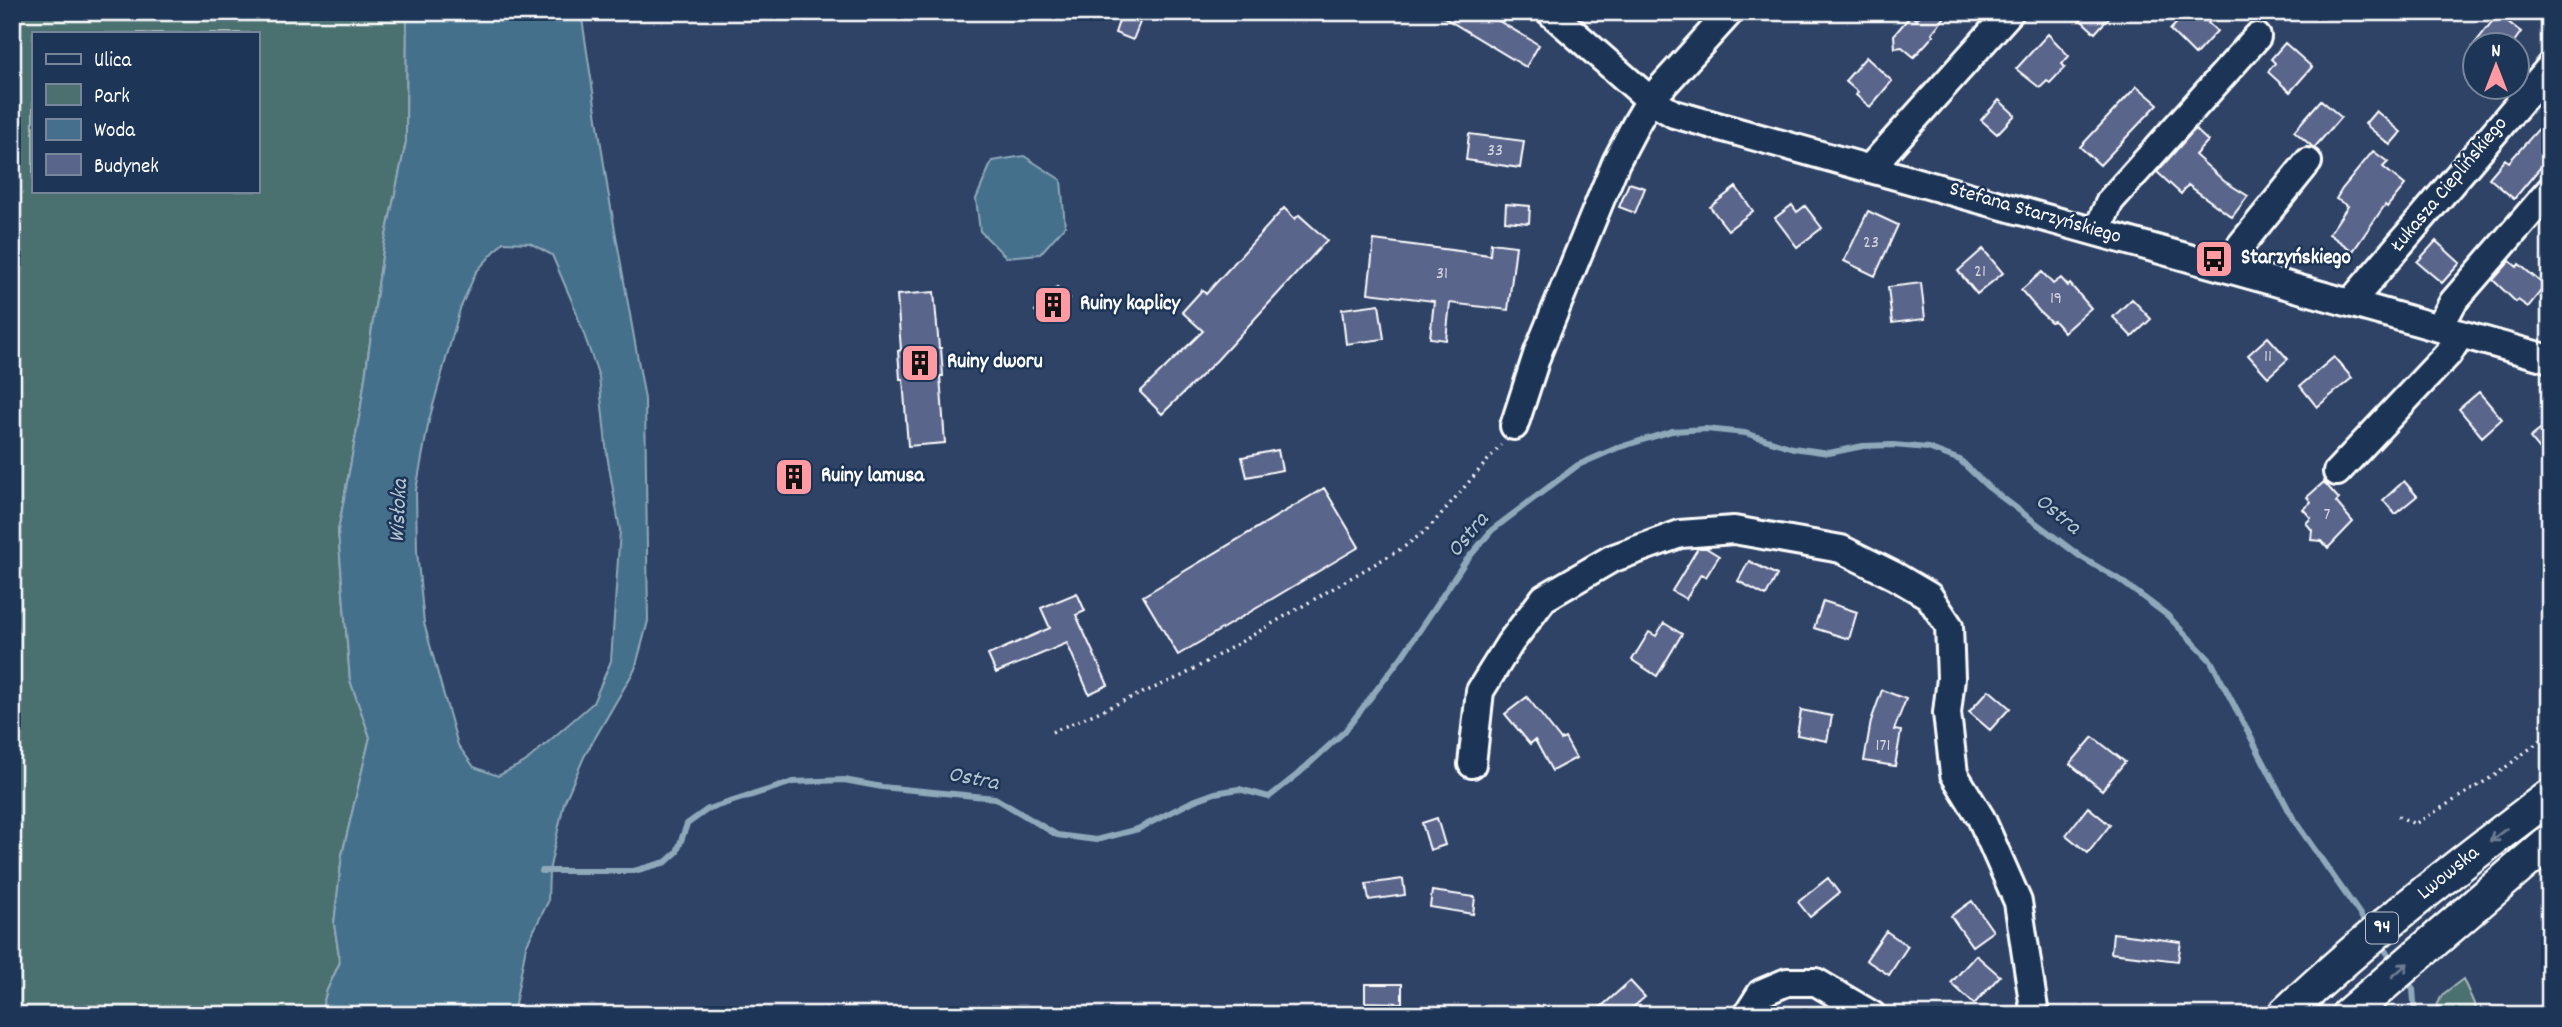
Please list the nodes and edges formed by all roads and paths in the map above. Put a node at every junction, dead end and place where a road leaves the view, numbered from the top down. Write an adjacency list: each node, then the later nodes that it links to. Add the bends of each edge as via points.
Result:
1 (1550, 12): 6 (street, Stefana Starzyńskiego)
2 (1730, 12): 6 (street)
3 (2010, 12): 8 (street)
4 (2257, 37): 10 (street, via 2110,201)
5 (2550, 67): 12 (street, Łukasza Cieplińskiego)
6 (1650, 100): 8 (street, Stefana Starzyńskiego, via 1674,114); 15 (street, via 1616,162 1538,352)
7 (2308, 162): 11 (street)
8 (1870, 167): 10 (street, Stefana Starzyńskiego)
9 (2550, 190): 13 (street, via 2453,302)
10 (2097, 231): 11 (street, Stefana Starzyńskiego)
11 (2228, 268): 12 (street, Stefana Starzyńskiego)
12 (2350, 303): 13 (street, Stefana Starzyńskiego)
13 (2450, 331): 14 (street, Stefana Starzyńskiego); 16 (street, via 2448,354)
14 (2550, 359)
15 (1514, 426): 17 (path, via 1427,529 1404,547 1184,675)
16 (2337, 472)
17 (1052, 732)
18 (2550, 733): 21 (path, via 2497,774 2415,824)
19 (1472, 764): 25 (street, via 1480,691 1544,598 1611,559 1680,534 1734,530 1841,549 1929,596 1949,626 1947,713 1954,774 1981,818 2018,902)
20 (2550, 796): 26 (main road, Lwowska / 94, one-way to 26, via 2446,874)
21 (2398, 816)
22 (2550, 841): 27 (main road, Lwowska / 94, one-way to 22)
23 (1747, 1015): 24 (street, via 1761,993 1787,982 1815,982)
24 (1872, 1015)
25 (2035, 1015)
26 (2284, 1015)
27 (2348, 1015)

